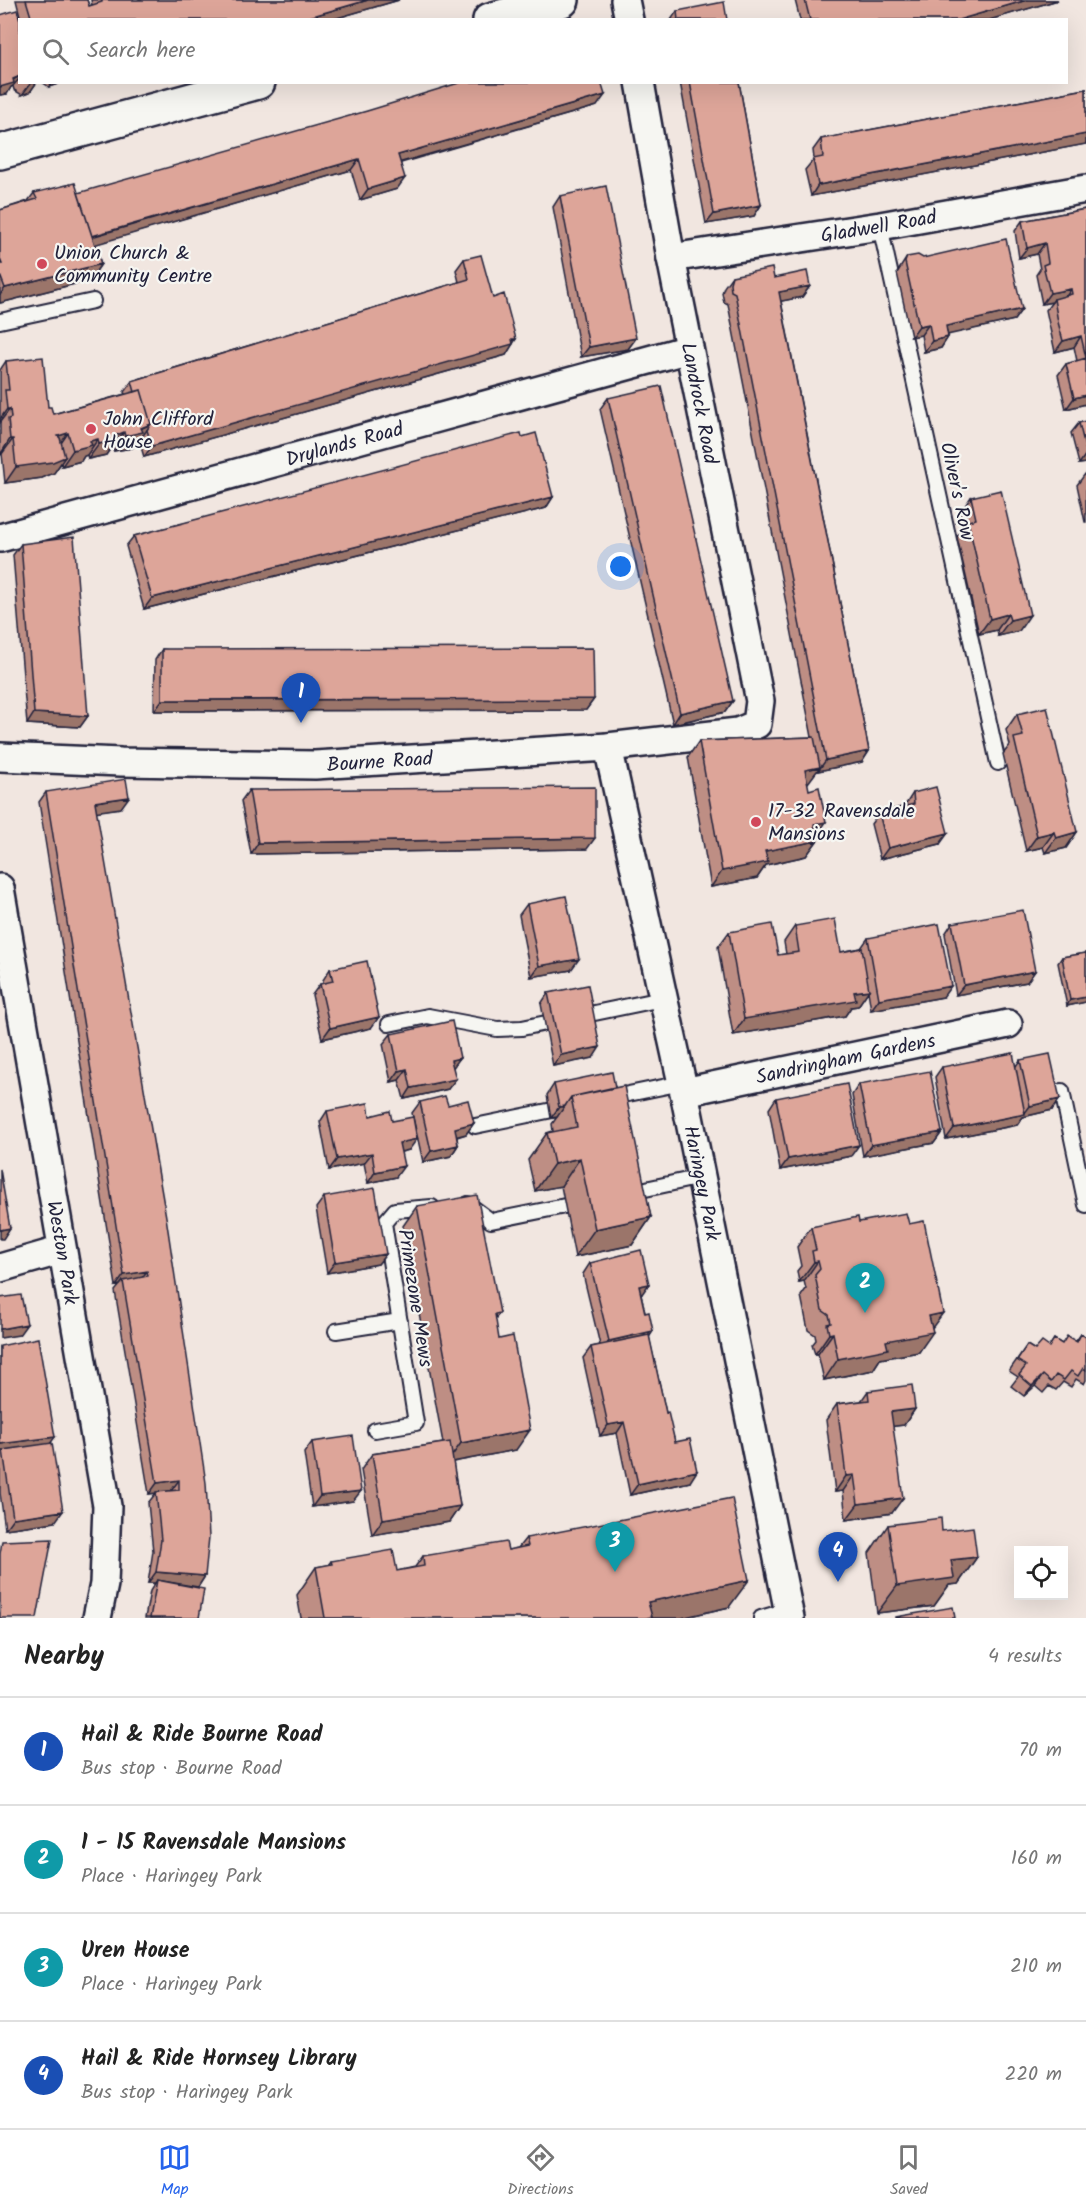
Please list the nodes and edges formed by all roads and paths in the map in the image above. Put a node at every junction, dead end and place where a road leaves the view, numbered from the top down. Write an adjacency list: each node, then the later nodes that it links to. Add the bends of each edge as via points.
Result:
1 (562, 0): 3 (street)
2 (625, 0): 4 (street)
3 (497, 18)
4 (629, 18)
5 (251, 84): 7 (street)
6 (640, 84): 10 (street, Landrock Road)
7 (0, 152)
8 (1086, 189): 9 (street, Gladwell Road)
9 (880, 226): 10 (street, Gladwell Road); 18 (lane, Oliver's Row)
10 (671, 258): 13 (street, Landrock Road)
11 (93, 301): 12 (lane)
12 (0, 321)
13 (689, 349): 14 (street, Drylands Road); 15 (street, Landrock Road, via 760,701)
14 (0, 538)
15 (757, 724): 16 (street, Bourne Road, via 738,732)
16 (608, 747): 17 (street, Bourne Road, via 315,765); 20 (street, Haringey Park)
17 (0, 757)
18 (998, 763)
19 (0, 888): 30 (street, Weston Park)
20 (662, 999): 21 (lane, via 522,1028 497,1029 428,1016); 23 (street, Haringey Park)
21 (389, 1024)
22 (1008, 1024): 23 (street, Sandringham Gardens)
23 (683, 1087): 25 (lane); 26 (street, Haringey Park)
24 (1062, 1091): 28 (lane)
25 (475, 1126)
26 (701, 1177): 27 (lane); 35 (street, Haringey Park)
27 (621, 1194)
28 (1086, 1205)
29 (565, 1206): 32 (lane, Primezone Mews, via 491,1221 465,1202 395,1210 384,1223)
30 (62, 1250): 31 (street); 36 (street, Weston Park, via 107,1506 104,1584)
31 (0, 1268)
32 (399, 1321): 33 (lane); 34 (lane, Primezone Mews, via 416,1424)
33 (336, 1331)
34 (375, 1430)
35 (789, 1614): 37 (lane)
36 (97, 1618)
37 (761, 1618)

